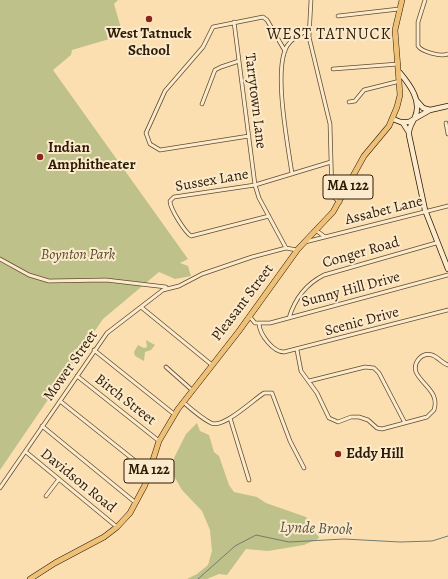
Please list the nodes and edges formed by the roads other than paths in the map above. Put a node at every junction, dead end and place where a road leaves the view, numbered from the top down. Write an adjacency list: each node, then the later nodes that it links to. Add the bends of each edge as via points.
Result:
1 (310, 0): 7 (street)
2 (402, 0): 4 (main road, Pleasant Street / MA 122)
3 (425, 0): 9 (street, via 418,28 418,46 421,50)
4 (399, 9): 5 (street); 11 (main road, Pleasant Street / MA 122, via 395,37)
5 (338, 16)
6 (234, 22): 8 (street, via 258,16 265,17); 10 (street, Tarrytown Lane); 27 (street, via 211,30 203,47 165,91 148,126 146,136 152,147 160,150)
7 (309, 30): 8 (street, via 295,37); 28 (street, via 328,116)
8 (285, 51): 29 (street, via 281,84)
9 (448, 54)
10 (239, 61): 18 (street, via 215,70); 27 (street, Tarrytown Lane)
11 (398, 64): 12 (street); 13 (main road, Pleasant Street / MA 122)
12 (333, 69)
13 (400, 73): 14 (main road, Pleasant Street / MA 122); 15 (street)
14 (400, 84): 15 (street); 17 (street, via 364,90 354,101); 21 (main road, Pleasant Street / MA 122)
15 (411, 88): 16 (street)
16 (416, 101): 20 (street, via 423,108); 22 (street, via 416,115)
17 (349, 102)
18 (202, 104)
19 (448, 106): 20 (street)
20 (430, 110): 22 (street)
21 (393, 119): 23 (street); 31 (main road, Pleasant Street / MA 122, via 364,156)
22 (413, 119): 23 (street); 25 (street)
23 (401, 122): 25 (street)
24 (446, 123): 26 (street)
25 (409, 133): 33 (street)
26 (448, 134)
27 (249, 136): 30 (street, Tarrytown Lane)
28 (331, 162): 29 (street, Sussex Lane); 31 (street, via 332,196)
29 (292, 174): 30 (street, Sussex Lane)
30 (255, 185): 34 (street, Tarrytown Lane); 34 (street, Sussex Lane, via 174,197 170,200 170,205 187,233 193,236)
31 (340, 202): 35 (main road, Pleasant Street / MA 122)
32 (448, 206): 33 (street, Assabet Lane)
33 (426, 211): 36 (street, Assabet Lane); 38 (street)
34 (269, 216): 39 (street, Tarrytown Lane)
35 (315, 232): 36 (street); 37 (main road, Pleasant Street / MA 122)
36 (324, 238): 37 (street, Assabet Lane)
37 (305, 242): 40 (main road, Pleasant Street / MA 122)
38 (436, 243): 42 (street); 48 (street, Conger Road, via 321,276 298,296)
39 (286, 248): 40 (street, Mower Street); 44 (street, Mower Street, via 221,267 180,286)
40 (298, 250): 47 (main road, Pleasant Street / MA 122)
41 (0, 259): 44 (street, via 29,275 48,281 106,280)
42 (448, 270)
43 (448, 275): 48 (street, Sunny Hill Drive)
44 (168, 288): 45 (street, Mower Street)
45 (141, 307): 50 (street, Mower Street, via 107,333); 52 (street)
46 (448, 310): 51 (street, Scenic Drive)
47 (250, 317): 49 (street); 52 (main road, Pleasant Street / MA 122)
48 (289, 318): 49 (street, Sunny Hill Drive, via 270,324)
49 (259, 324): 51 (street, Scenic Drive, via 260,330 281,352)
50 (94, 350): 55 (street, Mower Street); 60 (street)
51 (297, 350): 56 (street, via 301,371)
52 (212, 365): 57 (main road, Pleasant Street / MA 122)
53 (448, 366): 62 (street, via 432,355 418,359 416,371 434,398 435,408 428,416)
54 (166, 367): 57 (street)
55 (77, 376): 58 (street, Mower Street); 64 (street, Birch Street)
56 (309, 381): 62 (street, via 327,416 333,421 339,422 351,417 362,418 382,429); 62 (street, via 365,367 374,368)
57 (192, 390): 59 (main road, Pleasant Street / MA 122)
58 (60, 401): 63 (street, Mower Street); 67 (street)
59 (182, 402): 60 (main road, Pleasant Street / MA 122); 61 (street, via 212,424 220,424)
60 (174, 414): 64 (main road, Pleasant Street / MA 122)
61 (230, 418): 66 (street, via 264,393 270,392 274,395 290,441); 69 (street)
62 (405, 423)
63 (42, 426): 65 (street, Mower Street); 72 (street)
64 (159, 441): 67 (main road, Pleasant Street / MA 122)
65 (26, 452): 68 (street, Davidson Road); 70 (street, Mower Street)
66 (304, 468)
67 (149, 472): 72 (main road, Pleasant Street / MA 122)
68 (59, 479): 71 (street); 73 (street, Davidson Road)
69 (249, 480)
70 (0, 488)
71 (46, 496)
72 (136, 503): 73 (main road, Pleasant Street / MA 122)
73 (117, 526): 74 (main road, Pleasant Street / MA 122, via 104,537)
74 (30, 579)

